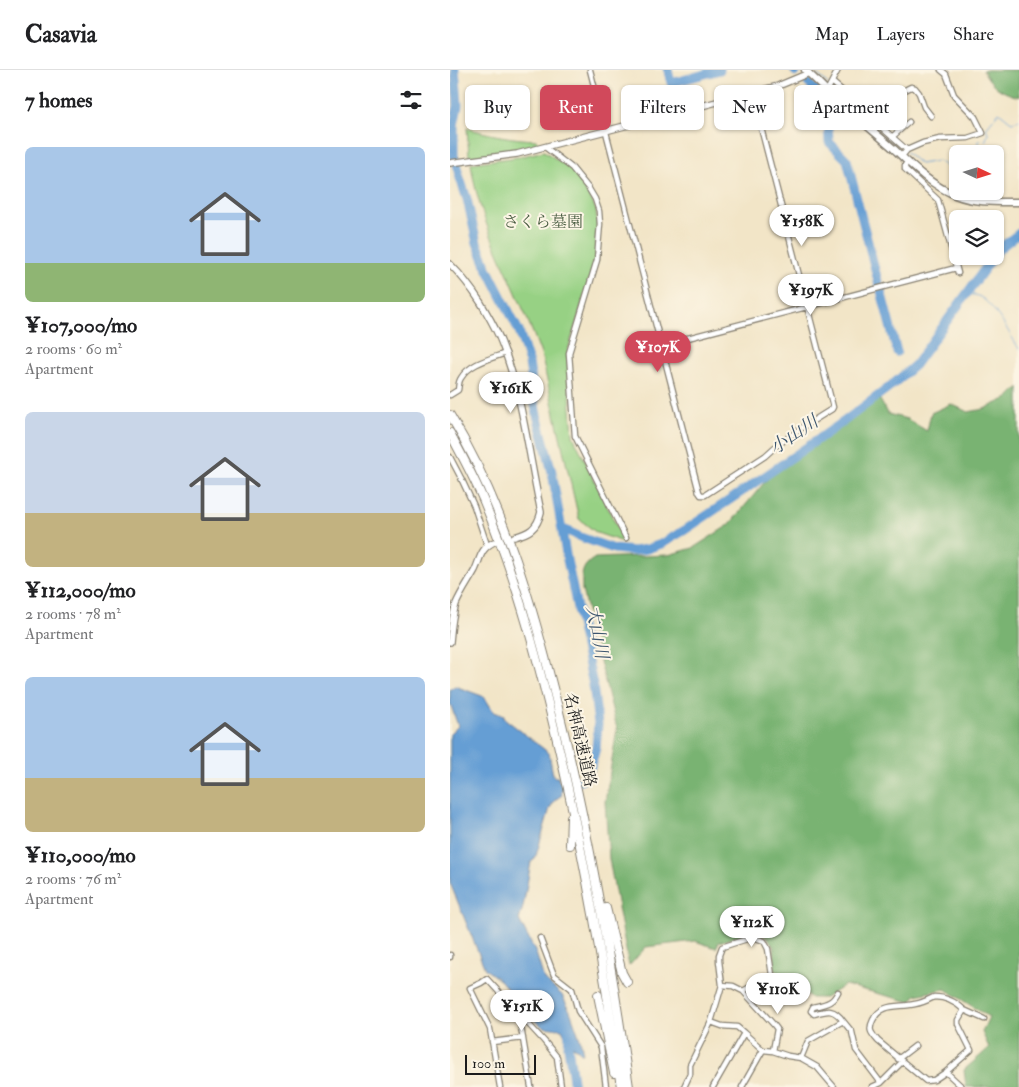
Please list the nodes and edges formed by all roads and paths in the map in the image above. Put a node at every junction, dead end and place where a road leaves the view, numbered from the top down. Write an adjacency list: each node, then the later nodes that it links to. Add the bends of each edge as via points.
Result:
1 (590, 70): 17 (street)
2 (838, 70): 5 (street)
3 (941, 70): 20 (street, via 946,74 954,95 975,117 983,133 968,138 931,141)
4 (809, 71): 6 (street); 7 (main road)
5 (832, 82): 8 (street); 9 (street)
6 (780, 85)
7 (822, 85)
8 (830, 85)
9 (836, 85)
10 (907, 90): 12 (street, via 915,88)
11 (714, 103): 17 (street)
12 (931, 116)
13 (910, 122): 18 (street)
14 (762, 130): 26 (street)
15 (872, 130): 21 (main road)
16 (885, 130): 18 (street)
17 (605, 131): 19 (street); 27 (street)
18 (892, 136): 20 (street)
19 (545, 147): 23 (street); 34 (street, via 572,168 589,189 598,211 597,260 569,353 575,436)
20 (907, 150): 21 (street)
21 (902, 156): 22 (main road)
22 (908, 162): 24 (main road, via 944,190 956,195 986,202); 26 (street, via 905,168 938,200 957,271)
23 (450, 163)
24 (1019, 202)
25 (450, 264): 28 (street, via 474,292)
26 (807, 307): 27 (street); 27 (street, via 833,407 705,495 699,492)
27 (661, 344)
28 (506, 353): 29 (street, via 472,367 459,381 458,390); 33 (street, via 541,512 532,530)
29 (450, 395)
30 (450, 416): 38 (highway, 名神高速道路, via 493,500 517,563 542,645)
31 (450, 433): 37 (highway, 名神高速道路, via 485,503 512,574 552,715)
32 (450, 457): 35 (street)
33 (514, 537)
34 (626, 538)
35 (491, 544): 36 (street, via 483,550 456,604)
36 (450, 642)
37 (569, 794): 39 (highway); 66 (highway, 名神高速道路, via 598,936)
38 (588, 839): 41 (highway); 67 (highway, 名神高速道路)
39 (570, 845)
40 (540, 938): 64 (street, via 554,976 572,989 578,1011 601,1048)
41 (627, 982)
42 (722, 985): 43 (street); 43 (street, via 719,961 722,947 753,937 764,941 772,975); 50 (street)
43 (743, 991): 56 (street, via 777,1029)
44 (838, 992): 49 (street, via 834,1000 813,1007 811,1011 814,1014 828,1010 838,1013)
45 (598, 995): 65 (highway)
46 (964, 1010): 48 (street); 58 (street, via 944,997 881,1010 870,1026 871,1033); 59 (street, via 958,1024 971,1050)
47 (519, 1014): 52 (street); 53 (street, via 487,979 470,988 490,1029); 63 (street, via 557,1057)
48 (984, 1019)
49 (843, 1021): 57 (street, via 808,1041); 60 (street, via 852,1032 856,1050)
50 (711, 1022): 51 (street, via 737,1026); 68 (street, via 690,1065)
51 (744, 1033): 55 (street); 69 (street)
52 (523, 1038): 53 (street); 62 (street)
53 (492, 1042): 61 (street)
54 (915, 1046): 58 (street)
55 (763, 1050): 56 (street); 70 (street)
56 (773, 1051): 57 (street)
57 (801, 1058): 71 (street, via 818,1067)
58 (900, 1061): 59 (street, via 926,1081); 60 (street)
59 (946, 1072): 73 (street)
60 (881, 1082): 72 (street)
61 (500, 1087)
62 (531, 1087)
63 (561, 1087)
64 (606, 1087)
65 (617, 1087)
66 (621, 1087)
67 (629, 1087)
68 (684, 1087)
69 (713, 1087)
70 (742, 1087)
71 (834, 1087)
72 (872, 1087)
73 (961, 1087)

